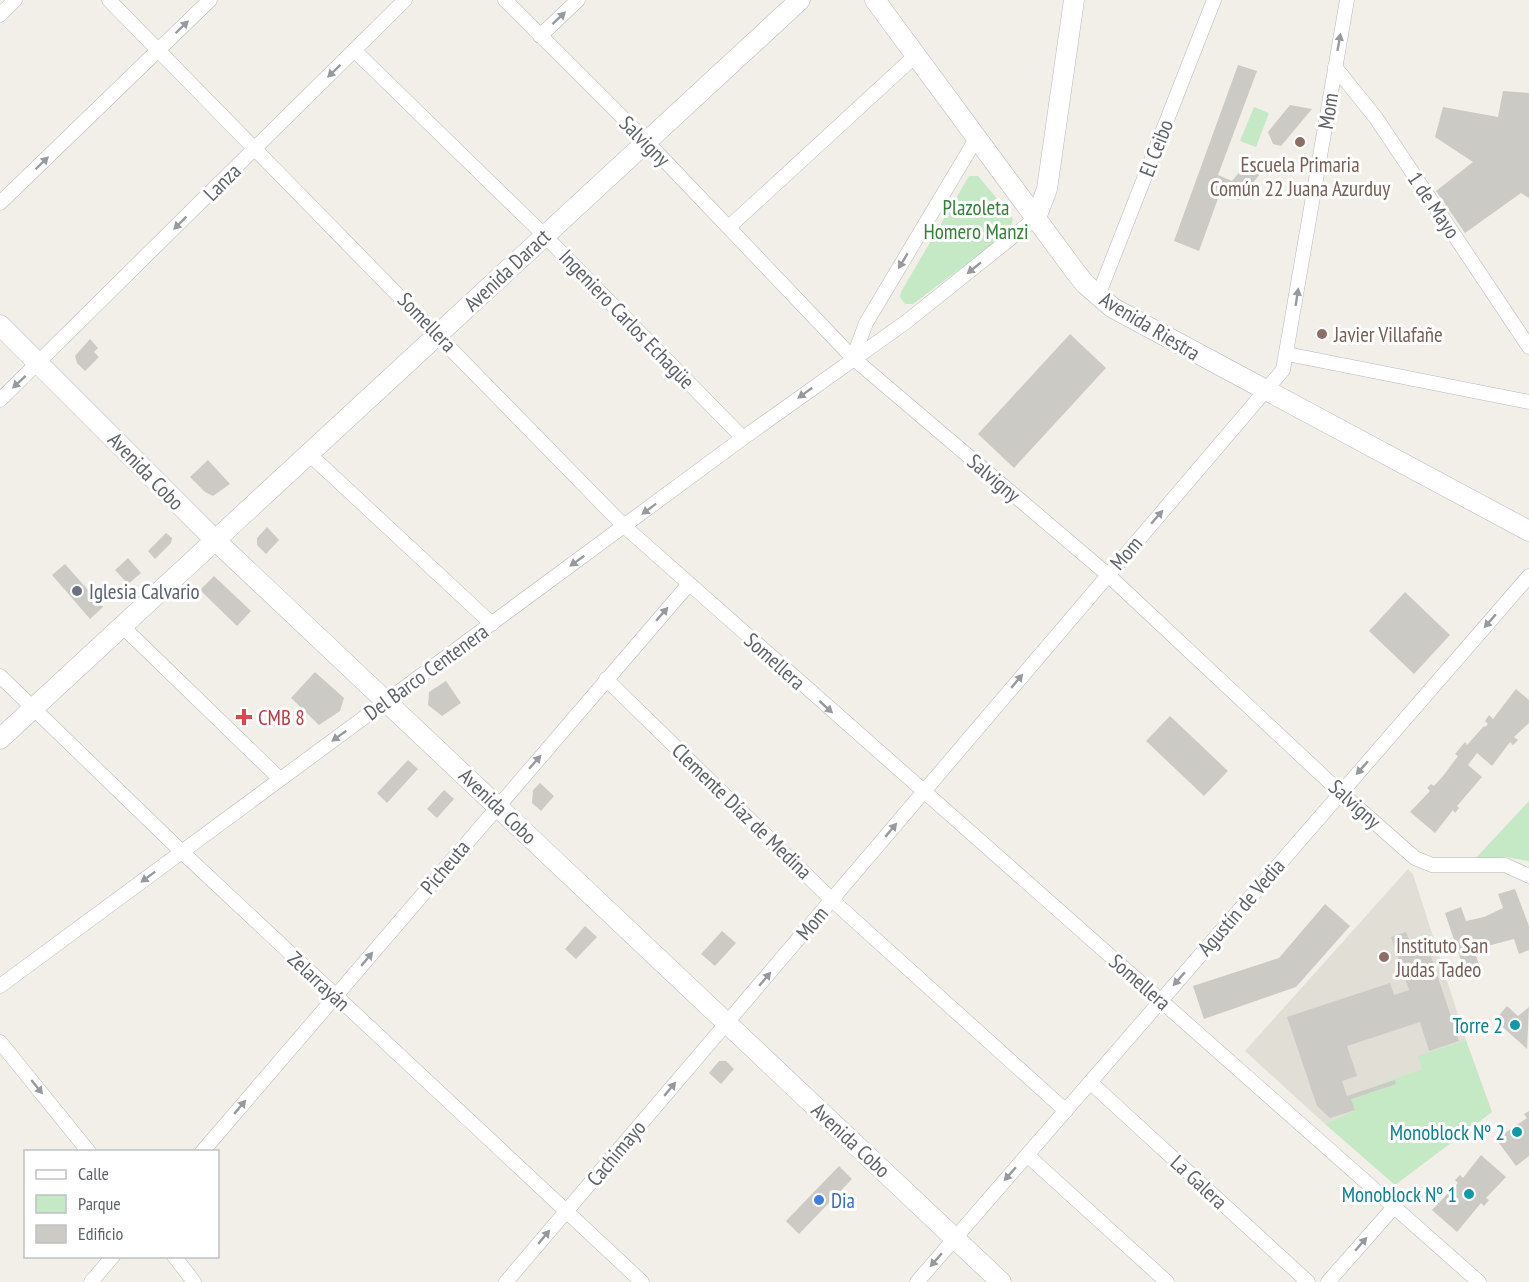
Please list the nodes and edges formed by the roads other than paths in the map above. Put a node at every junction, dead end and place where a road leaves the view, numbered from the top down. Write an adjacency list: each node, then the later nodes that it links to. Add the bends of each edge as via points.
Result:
1 (15, 0): 12 (street)
2 (109, 0): 14 (street, Somellera)
3 (210, 0): 14 (street, one-way to 3)
4 (405, 0): 15 (street, Lanza)
5 (505, 0): 13 (street, Salvigny)
6 (578, 0): 13 (street, one-way to 6)
7 (800, 0): 19 (main road, Avenida Daract)
8 (875, 0): 16 (main road, Avenida Riestra)
9 (1074, 0): 22 (main road, via 1047,189)
10 (1214, 0): 25 (street, El Ceibo)
11 (1347, 0): 17 (street, Mom, one-way to 11)
12 (0, 15)
13 (540, 36): 19 (street, Salvigny)
14 (158, 50): 20 (street, Somellera); 21 (street, one-way to 14)
15 (355, 51): 20 (street, Lanza, one-way to 20); 24 (street, Ingeniero Carlos Echagüe)
16 (915, 56): 18 (main road, Avenida Riestra); 23 (street)
17 (1335, 67): 28 (street, 1 de Mayo, via 1376,118); 29 (street, Mom, one-way to 17)
18 (976, 139): 22 (main road, Avenida Riestra); 30 (street, one-way to 30, via 866,323)
19 (646, 142): 23 (street, Salvigny); 24 (main road, Avenida Daract)
20 (255, 148): 27 (street, Somellera); 31 (street, Lanza, one-way to 31)
21 (0, 203)
22 (1036, 218): 25 (main road, Avenida Riestra, via 1085,285); 30 (street, Del Barco Centenera, one-way to 30, via 906,322)
23 (729, 227): 30 (street, Salvigny)
24 (545, 236): 27 (main road, Avenida Daract); 35 (street, Ingeniero Carlos Echagüe)
25 (1098, 296): 32 (main road, Avenida Riestra, via 1141,324)
26 (0, 325): 31 (main road, Avenida Cobo)
27 (439, 334): 36 (main road, Avenida Daract); 37 (street, Somellera)
28 (1529, 347)
29 (1287, 354): 32 (street, Mom, via 1283,370); 34 (street)
30 (853, 358): 35 (street, Del Barco Centenera, one-way to 35); 40 (street, Salvigny)
31 (39, 364): 33 (street, Lanza, one-way to 33); 39 (main road, Avenida Cobo)
32 (1267, 391): 38 (main road, Avenida Riestra); 40 (street, Mom, one-way to 32)
33 (0, 400)
34 (1529, 402)
35 (743, 438): 37 (street, Del Barco Centenera, one-way to 37)
36 (308, 453): 39 (main road, Avenida Daract); 43 (street)
37 (624, 526): 42 (street, Somellera); 43 (street, Del Barco Centenera, one-way to 43)
38 (1529, 531)
39 (215, 540): 44 (main road, Avenida Daract); 47 (main road, Avenida Cobo)
40 (1107, 574): 51 (street, Mom, one-way to 40); 52 (street, Salvigny)
41 (1529, 576): 52 (street, Agustín de Vedia, one-way to 52)
42 (689, 584): 46 (street, Picheuta, one-way to 42); 51 (street, Somellera, one-way to 51)
43 (492, 624): 47 (street, Del Barco Centenera)
44 (122, 626): 48 (main road, Avenida Daract); 50 (street)
45 (0, 676): 48 (street, Zelarrayán)
46 (606, 678): 53 (street, Picheuta, one-way to 46); 56 (street, Clemente Díaz de Medina)
47 (386, 702): 50 (street, Del Barco Centenera, one-way to 50); 53 (main road, Avenida Cobo)
48 (32, 709): 49 (main road, Avenida Daract); 54 (street, Zelarrayán)
49 (0, 739)
50 (280, 779): 54 (street, Del Barco Centenera)
51 (923, 793): 56 (street, Mom, one-way to 51); 59 (street, Somellera)
52 (1341, 793): 55 (street, Salvigny, via 1415,858 1432,865 1504,864); 59 (street, Agustín de Vedia, one-way to 59)
53 (497, 806): 58 (street, Picheuta, one-way to 53); 60 (main road, Avenida Cobo)
54 (182, 852): 57 (street, Del Barco Centenera, one-way to 57); 58 (street, Zelarrayán)
55 (1529, 876)
56 (832, 900): 60 (street, Mom, one-way to 56); 63 (street, Clemente Díaz de Medina)
57 (0, 986)
58 (335, 996): 65 (street, Picheuta, one-way to 58); 68 (street, Zelarrayán)
59 (1161, 999): 62 (street, Agustín de Vedia); 67 (street, Somellera)
60 (727, 1023): 68 (street, Cachimayo, one-way to 60); 69 (main road, Avenida Cobo)
61 (0, 1042): 64 (street, one-way to 64)
62 (1089, 1082): 63 (street, Agustín de Vedia); 79 (street, La Galera)
63 (1066, 1111): 66 (street, Agustín de Vedia)
64 (87, 1150)
65 (204, 1150)
66 (1027, 1155): 69 (street, Agustín de Vedia, one-way to 69); 78 (street)
67 (1394, 1207): 80 (street, one-way to 67); 81 (street, Somellera)
68 (565, 1213): 74 (street, Cachimayo, one-way to 68); 75 (street, Zelarrayán)
69 (955, 1239): 76 (street, Agustín de Vedia, one-way to 76); 77 (main road, Avenida Cobo)
70 (112, 1258): 72 (street)
71 (175, 1258): 73 (street)
72 (91, 1282)
73 (194, 1282)
74 (506, 1282)
75 (642, 1282)
76 (917, 1282)
77 (1001, 1282)
78 (1167, 1282)
79 (1308, 1282)
80 (1328, 1282)
81 (1479, 1282)

